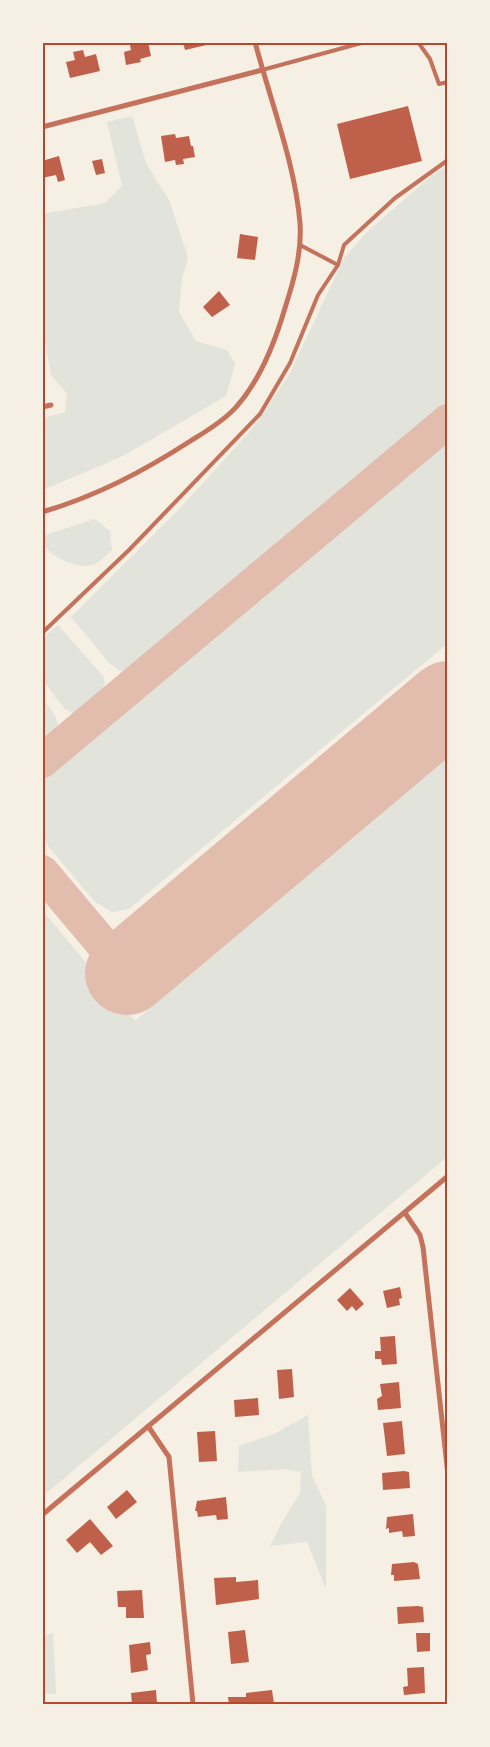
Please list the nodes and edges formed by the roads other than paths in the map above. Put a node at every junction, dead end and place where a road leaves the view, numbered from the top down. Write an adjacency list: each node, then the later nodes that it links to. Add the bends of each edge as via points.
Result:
1 (255, 42): 4 (street)
2 (365, 42): 4 (lane)
3 (420, 43): 5 (lane, via 439,84)
4 (262, 70): 6 (street); 8 (street, via 292,175 300,222)
5 (448, 82)
6 (42, 127)
7 (448, 160): 9 (lane, via 396,198 344,245)
8 (300, 245): 9 (lane); 12 (street, via 295,277 270,349 237,407 203,433 125,480 101,492)
9 (338, 265): 13 (lane, via 318,296 290,363 260,414 129,550)
10 (52, 405): 11 (street)
11 (42, 407)
12 (42, 512)
13 (42, 633)
14 (448, 1176): 15 (street)
15 (405, 1213): 16 (street); 17 (street, via 420,1235 423,1247)
16 (148, 1426): 18 (street); 19 (street, via 169,1457)
17 (448, 1475)
18 (42, 1515)
19 (193, 1704)

